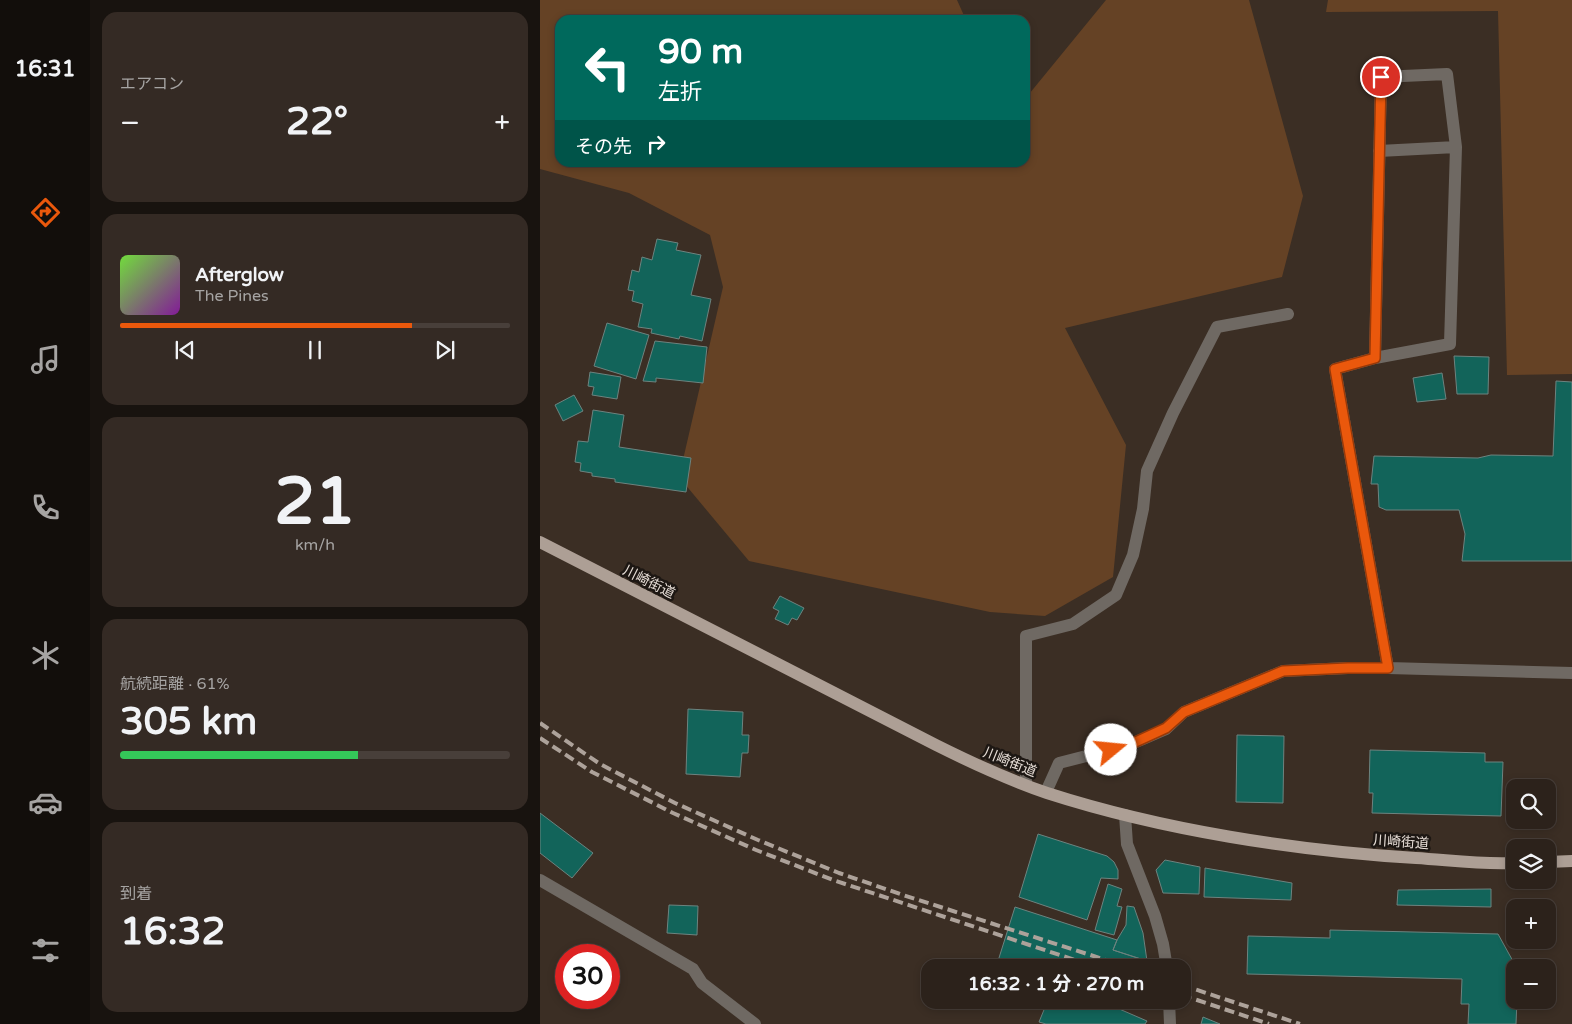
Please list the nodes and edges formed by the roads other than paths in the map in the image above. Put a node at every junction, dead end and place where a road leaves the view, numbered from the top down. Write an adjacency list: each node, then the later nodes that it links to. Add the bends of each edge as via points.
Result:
1 (1456, 147): 2 (street); 2 (street, via 1447,74 1381,77); 4 (street, via 1450,344)
2 (1379, 152): 4 (street)
3 (1288, 314): 8 (street, via 1217,327 1147,471 1133,555 1116,595 1073,624 1026,636)
4 (1375, 358): 6 (street, via 1335,369)
5 (540, 542): 8 (main road, 川崎街道, via 936,745)
6 (1388, 668): 7 (street); 9 (street, via 1283,671 1184,712 1166,728 1129,745 1059,763)
7 (1572, 673)
8 (1026, 784): 9 (main road, 川崎街道)
9 (1046, 792): 10 (main road, 川崎街道)
10 (1125, 815): 13 (main road, 川崎街道, via 1293,846 1376,856); 15 (street, via 1127,844 1155,916)
11 (1572, 861): 12 (main road)
12 (1556, 862)
13 (1506, 863)
14 (540, 880): 17 (street, via 692,969 702,983)
15 (1166, 959)
16 (1169, 1009): 18 (street)
17 (755, 1024)
18 (1170, 1024)

